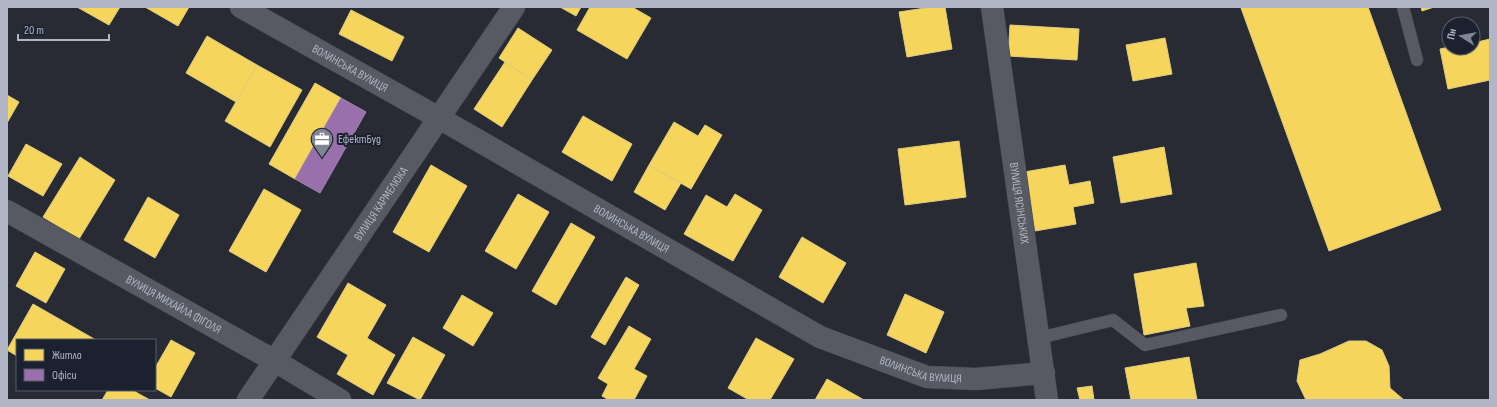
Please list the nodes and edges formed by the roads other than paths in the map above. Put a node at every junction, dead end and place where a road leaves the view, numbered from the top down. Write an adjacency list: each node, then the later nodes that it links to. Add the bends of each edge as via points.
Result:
1 (241, 7): 6 (street, ВОЛИНСЬКА ВУЛИЦЯ)
2 (514, 7): 6 (street, ВУЛИЦЯ КАРМЕЛЮКА)
3 (992, 7): 9 (street, ВУЛИЦЯ ЯСІНСЬКИХ)
4 (1403, 7): 5 (lane)
5 (1417, 60)
6 (439, 118): 10 (street, ВУЛИЦЯ КАРМЕЛЮКА); 11 (street, ВОЛИНСЬКА ВУЛИЦЯ, via 820,337 927,377 976,379)
7 (7, 211): 10 (street, ВУЛИЦЯ МИХАЙЛА ФІГОЛЯ)
8 (1281, 315): 9 (lane, via 1145,345 1113,320)
9 (1039, 338): 11 (street, ВУЛИЦЯ ЯСІНСЬКИХ)
10 (275, 361): 12 (street, ВУЛИЦЯ КАРМЕЛЮКА); 13 (street, ВУЛИЦЯ МИХАЙЛА ФІГОЛЯ)
11 (1044, 373): 14 (street, ВУЛИЦЯ ЯСІНСЬКИХ)
12 (248, 400)
13 (340, 400)
14 (1047, 400)

